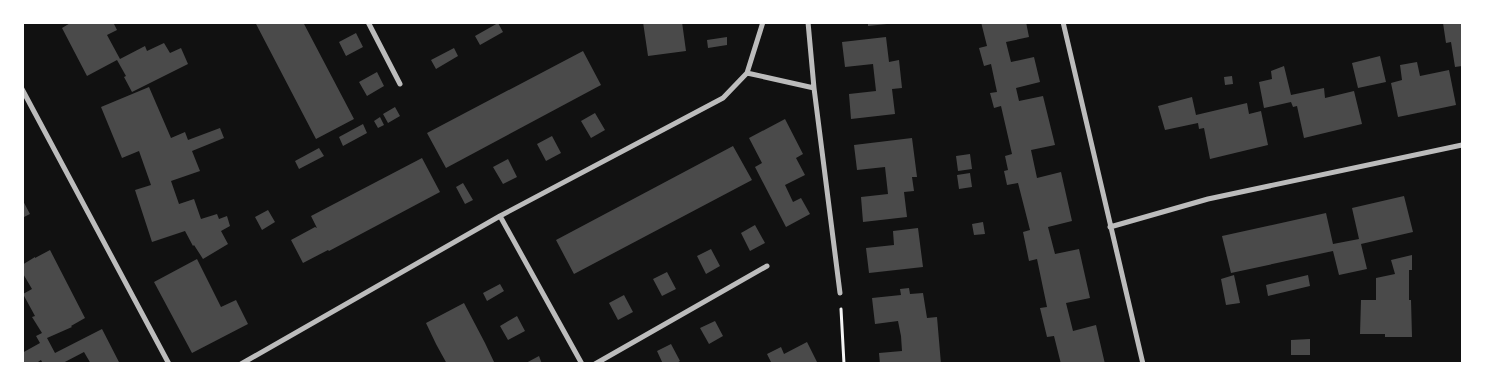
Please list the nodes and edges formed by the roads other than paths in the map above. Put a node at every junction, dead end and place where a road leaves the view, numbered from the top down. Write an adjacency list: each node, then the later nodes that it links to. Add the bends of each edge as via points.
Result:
1 (368, 22): 6 (street)
2 (763, 22): 5 (street)
3 (808, 22): 7 (street)
4 (1063, 22): 11 (street)
5 (747, 73): 7 (street); 10 (street, via 723,98)
6 (400, 84)
7 (814, 88): 13 (street)
8 (22, 89): 14 (street)
9 (1462, 144): 11 (street, via 1208,199)
10 (500, 216): 15 (street); 16 (street)
11 (1110, 227): 18 (street)
12 (767, 266): 17 (street)
13 (840, 293)
14 (169, 364)
15 (240, 364)
16 (582, 364)
17 (595, 364)
18 (1143, 364)

